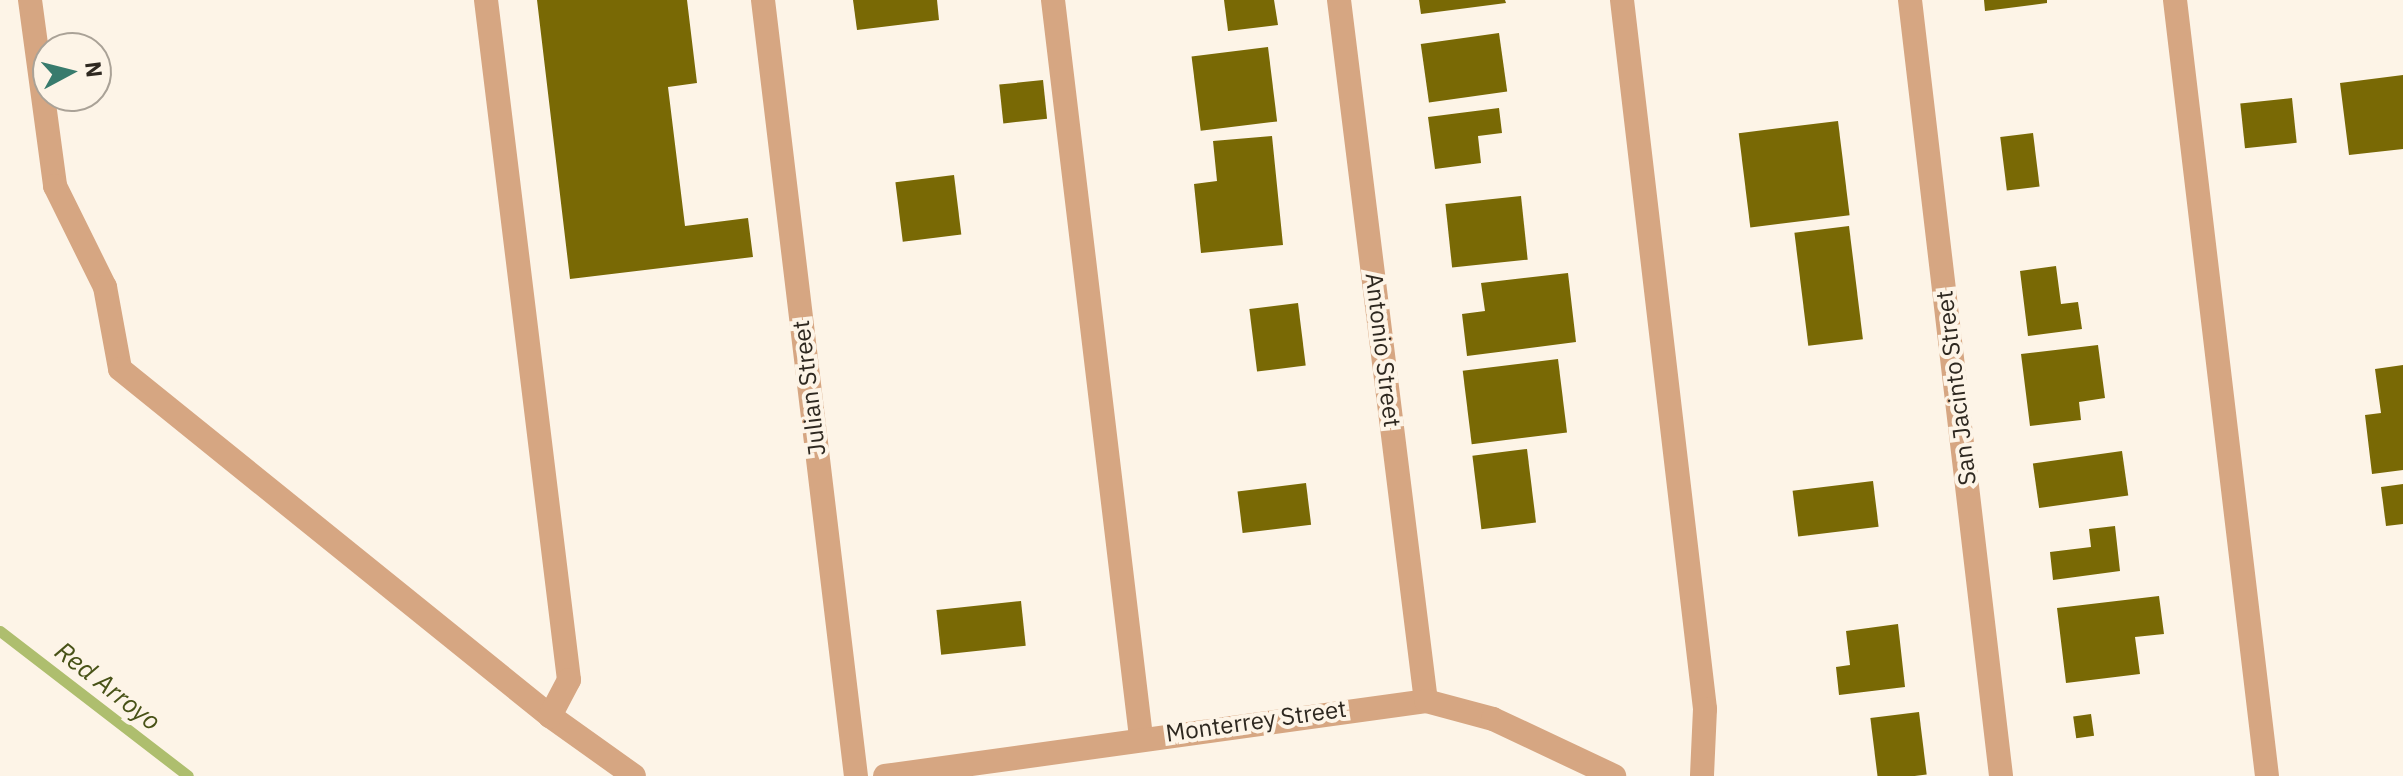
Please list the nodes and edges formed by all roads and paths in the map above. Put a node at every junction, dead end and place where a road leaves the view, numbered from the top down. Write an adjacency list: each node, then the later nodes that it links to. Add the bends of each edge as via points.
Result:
1 (30, 0): 10 (street, via 55,186 105,287 120,369)
2 (486, 0): 10 (street, via 569,680)
3 (763, 0): 13 (street, Julian Street)
4 (1053, 0): 11 (street)
5 (1339, 0): 9 (street, Antonio Street)
6 (1622, 0): 16 (street, via 1705,709)
7 (1910, 0): 17 (street, San Jacinto Street)
8 (2175, 0): 18 (street)
9 (1426, 701): 11 (street, Monterrey Street); 15 (street, Monterrey Street, via 1493,719)
10 (550, 716): 12 (street)
11 (1141, 737): 14 (street, Monterrey Street)
12 (634, 776)
13 (856, 776)
14 (885, 776)
15 (1614, 776)
16 (1702, 776)
17 (2001, 776)
18 (2267, 776)

